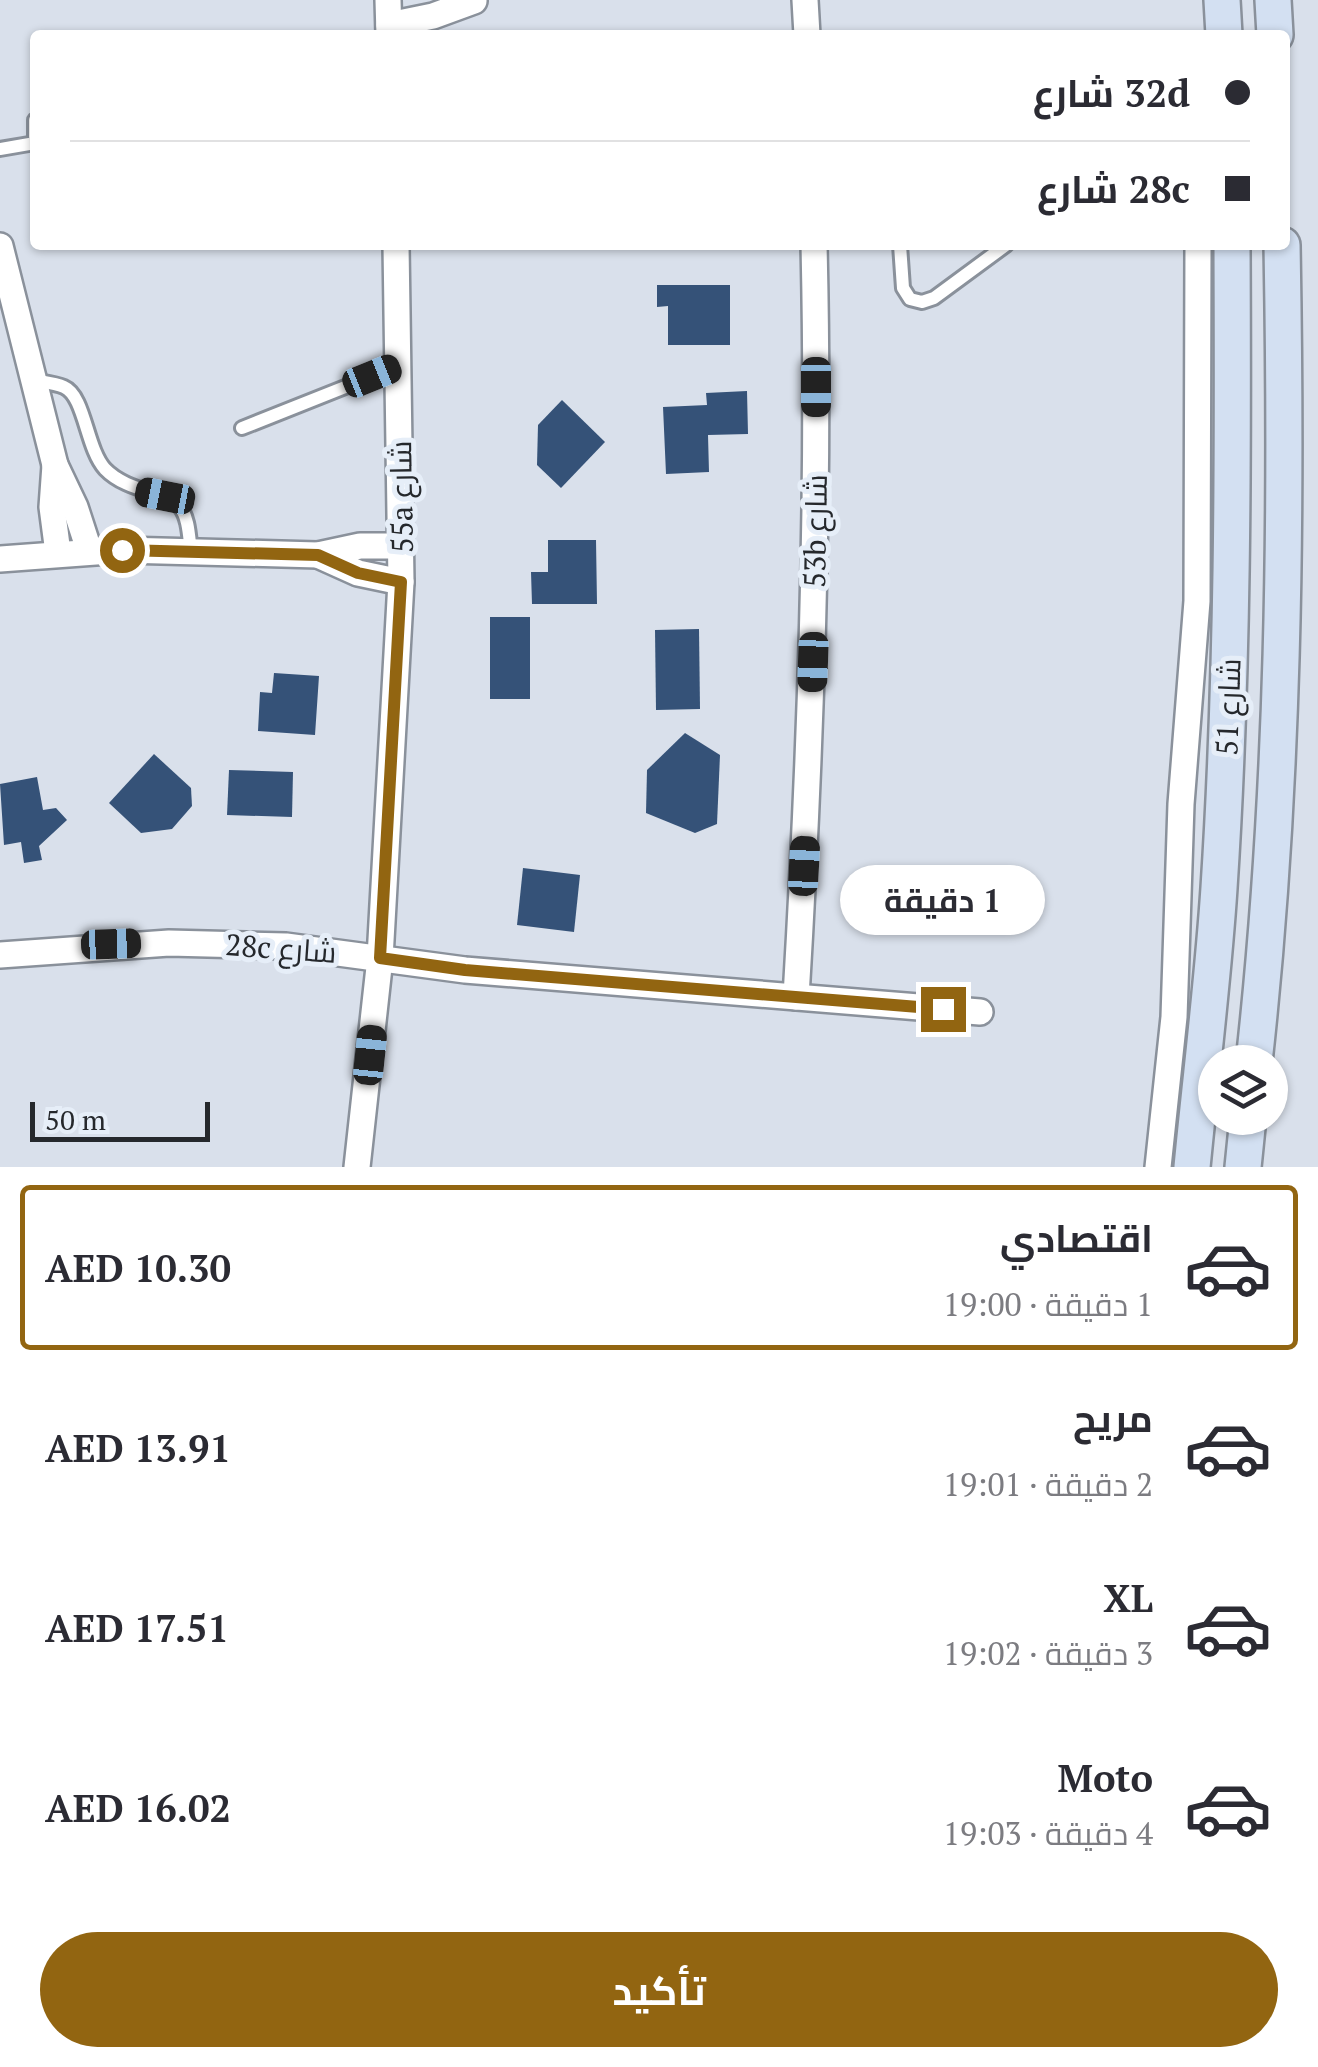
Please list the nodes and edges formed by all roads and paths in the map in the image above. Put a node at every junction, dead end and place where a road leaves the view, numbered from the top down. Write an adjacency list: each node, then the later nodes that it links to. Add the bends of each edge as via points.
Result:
1 (476, 0): 5 (street, via 432,16)
2 (805, 0): 6 (street)
3 (1222, 0): 7 (street)
4 (1273, 0): 8 (street)
5 (389, 20)
6 (807, 30)
7 (1224, 30)
8 (1276, 30)
9 (30, 141): 10 (lane)
10 (0, 149)
11 (0, 246): 20 (street)
12 (396, 250): 19 (street, 55a شارع)
13 (814, 250): 32 (street, 53b شارع, via 813,643)
14 (900, 250): 15 (lane, via 903,288 922,302)
15 (999, 250)
16 (1198, 250): 37 (street, via 1197,601 1176,984)
17 (1232, 250): 38 (street, شارع 51, via 1228,724)
18 (1282, 250): 34 (street, شارع 51, via 1278,699)
19 (399, 365): 21 (lane); 23 (street, 55a شارع)
20 (34, 380): 22 (street); 25 (lane, via 73,393 92,452 112,476 179,505)
21 (242, 428)
22 (55, 465): 24 (street); 26 (street)
23 (402, 546): 27 (street); 29 (street, 55a شارع)
24 (89, 550): 25 (street); 26 (street)
25 (192, 552): 27 (street)
26 (58, 553): 28 (street)
27 (318, 555): 29 (street)
28 (0, 559)
29 (401, 582): 31 (street, 55a شارع)
30 (0, 955): 31 (street, 28c شارع, via 169,942)
31 (380, 958): 32 (street, 28c شارع); 36 (street, 55a شارع)
32 (796, 997): 33 (street, 28c شارع)
33 (980, 1012)
34 (1255, 1045)
35 (1246, 1135): 39 (street)
36 (357, 1167)
37 (1158, 1167)
38 (1192, 1167)
39 (1243, 1167)

